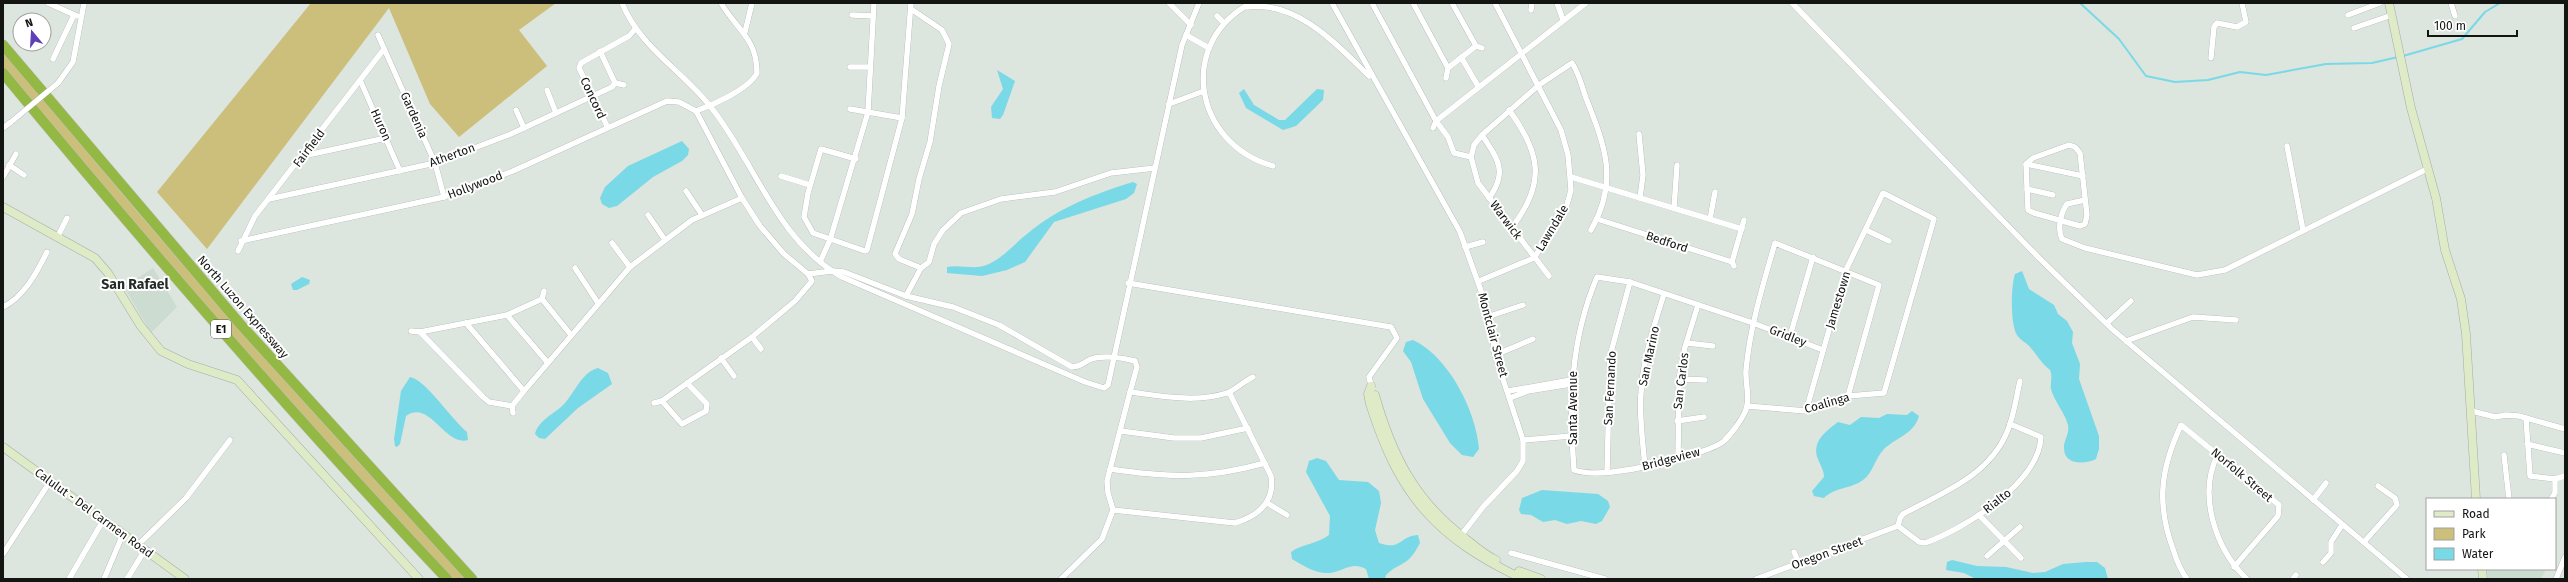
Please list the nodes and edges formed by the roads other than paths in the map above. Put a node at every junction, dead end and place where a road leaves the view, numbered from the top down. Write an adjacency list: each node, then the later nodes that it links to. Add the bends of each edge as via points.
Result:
1 (48, 3): 26 (street)
2 (84, 3): 33 (street)
3 (622, 3): 37 (street)
4 (721, 3): 39 (street)
5 (752, 3): 39 (street)
6 (874, 3): 30 (street)
7 (1169, 3): 36 (street)
8 (1200, 3): 36 (street)
9 (1251, 3): 24 (street)
10 (1332, 3): 56 (street, Montclair Street)
11 (1372, 3): 73 (street)
12 (1413, 3): 52 (street)
13 (1452, 3): 47 (street, via 1479,47)
14 (1495, 3): 46 (street, Lawndale)
15 (1532, 3): 25 (street)
16 (1557, 3): 34 (street)
17 (1586, 3): 34 (street)
18 (1792, 3): 163 (street, via 2040,258)
19 (2242, 3): 48 (street, via 2246,22 2237,27 2218,23 2214,27)
20 (2380, 3): 28 (street)
21 (2389, 3): 29 (street)
22 (2451, 3): 32 (street)
23 (911, 6): 72 (street); 140 (street, via 942,30 949,44 930,142 912,214 895,254 899,259)
24 (1241, 8): 35 (street); 56 (street, Montclair Street, via 1264,6 1308,22 1329,38)
25 (1531, 10)
26 (74, 15): 33 (street); 49 (street)
27 (852, 15): 30 (street)
28 (2348, 15)
29 (2392, 15): 38 (street); 92 (street, via 2411,108)
30 (873, 16): 51 (street)
31 (1217, 16): 35 (street)
32 (2455, 16)
33 (81, 17): 75 (street, bridge, via 73,62 58,83)
34 (1563, 20): 46 (street)
35 (1224, 23): 44 (street)
36 (1191, 25): 40 (street)
37 (636, 28): 45 (street, Concord, via 629,36); 65 (street)
38 (2354, 28)
39 (745, 32): 65 (street, via 755,58 757,73 749,83)
40 (1186, 35): 44 (street); 64 (street)
41 (378, 36): 43 (street, Gardenia)
42 (3, 45): 261 (highway, North Luzon Expressway / E1, via 241,325)
43 (384, 48): 55 (street, Fairfield); 86 (street, Gardenia)
44 (1209, 48): 62 (street, via 1204,69)
45 (600, 51): 57 (street); 63 (street, Concord, via 586,59 579,68)
46 (1522, 53): 59 (street, Lawndale); 60 (street)
47 (1461, 57): 52 (street); 60 (street)
48 (2211, 58)
49 (52, 59)
50 (850, 67): 51 (street)
51 (870, 67): 70 (street)
52 (1448, 68): 54 (street)
53 (3, 73): 260 (highway, E1, via 165,266 296,415)
54 (1446, 78)
55 (360, 80): 80 (street, Huron); 83 (street, Fairfield)
56 (1373, 80): 132 (street, Montclair Street, via 1426,169)
57 (615, 83): 58 (street); 63 (street, Atherton, via 612,87)
58 (624, 85)
59 (1539, 85): 68 (street); 98 (street, Lawndale, via 1561,130); 100 (street, via 1572,63 1575,67 1602,134 1606,159)
60 (1478, 86): 73 (street)
61 (547, 90): 71 (street)
62 (1204, 91): 64 (street); 90 (street, via 1210,114 1222,135 1250,158)
63 (592, 96): 71 (street, Atherton); 74 (street, Concord)
64 (1169, 104): 91 (street)
65 (710, 106): 69 (street); 137 (street, via 783,224)
66 (850, 109): 70 (street)
67 (516, 110): 76 (street)
68 (1509, 110): 79 (street); 120 (street, via 1527,140 1536,169 1530,202)
69 (696, 111): 74 (street, Hollywood, via 679,102 667,101); 106 (street)
70 (868, 112): 72 (street); 85 (street)
71 (556, 113): 76 (street, Atherton)
72 (902, 118): 127 (street, via 868,250 865,252)
73 (1436, 121): 77 (street); 84 (street, via 1448,137 1454,153)
74 (607, 126): 105 (street, Hollywood, via 513,171)
75 (3, 128)
76 (524, 128): 86 (street, Atherton)
77 (1433, 128)
78 (1639, 134): 108 (street, via 1643,176)
79 (1482, 135): 84 (street, via 1474,145); 107 (street, via 1492,151 1501,175 1497,188)
80 (386, 138): 83 (street); 93 (street, Huron)
81 (2287, 146): 124 (street)
82 (16, 154): 88 (street)
83 (303, 156): 109 (street, Fairfield)
84 (1471, 158): 107 (street, Warwick, via 1478,183)
85 (856, 159): 99 (street, via 823,149); 127 (street)
86 (435, 163): 93 (street, Atherton); 105 (street, Gardenia)
87 (2026, 164): 96 (street); 96 (street, via 2033,158 2069,145 2080,153); 101 (street)
88 (9, 165): 94 (street); 97 (street)
89 (1677, 165): 112 (street)
90 (1273, 166)
91 (1155, 168): 140 (street, via 1111,173 1055,192 1001,199 970,208 948,223 934,244 929,262); 148 (street)
92 (2427, 169): 124 (street); 199 (street, via 2436,198 2445,250 2461,299)
93 (400, 171): 109 (street, Atherton)
94 (24, 175)
95 (781, 176): 99 (street)
96 (2083, 176): 110 (street)
97 (3, 177)
98 (1571, 177): 100 (street); 136 (street, Lawndale, via 1566,208)
99 (810, 185): 127 (street, via 804,211 806,223 813,233)
100 (1606, 188): 108 (street); 116 (street)
101 (2027, 189): 104 (street); 119 (street, via 2030,212)
102 (686, 191): 113 (street)
103 (1715, 192): 117 (street)
104 (2053, 195)
105 (444, 198): 129 (street, Hollywood)
106 (742, 198): 113 (street); 143 (street, via 767,236)
107 (1489, 198): 120 (street, Warwick)
108 (1640, 198): 112 (street)
109 (269, 199): 129 (street, Fairfield, via 250,224)
110 (2085, 200): 119 (street, via 2067,204); 119 (street, via 2085,224 2080,226)
111 (4, 208): 125 (street)
112 (1674, 208): 117 (street)
113 (702, 215): 126 (street)
114 (648, 216): 126 (street)
115 (67, 218): 125 (street)
116 (1597, 219): 121 (street, Bedford, via 1733,264); 122 (street)
117 (1710, 219): 121 (street)
118 (1744, 220): 121 (street)
119 (2061, 221): 124 (street, via 2062,239 2085,248 2197,275 2225,270)
120 (1512, 227): 136 (street, Warwick)
121 (1742, 229)
122 (1591, 230)
123 (1866, 230): 128 (street); 141 (street, Jamestown); 190 (street, Jamestown, via 1883,193 1934,218)
124 (2303, 230)
125 (58, 236): 259 (street, via 95,258 161,351 188,364 237,380)
126 (665, 240): 138 (street)
127 (830, 240): 137 (street)
128 (1889, 240)
129 (242, 241): 133 (street, Fairfield)
130 (1483, 242): 132 (street)
131 (612, 243): 138 (street)
132 (1466, 247): 146 (street, Montclair Street)
133 (238, 250)
134 (48, 252): 157 (street, via 18,296)
135 (1813, 257): 141 (street); 162 (street, via 1775,243); 167 (street)
136 (1534, 258): 144 (street, Warwick); 146 (street)
137 (820, 262): 142 (street)
138 (630, 267): 154 (street)
139 (575, 268): 154 (street)
140 (921, 268): 151 (street)
141 (1846, 270): 174 (street, Jamestown); 193 (street, via 1879,285)
142 (832, 271): 143 (street); 151 (street, via 853,274); 177 (street, via 1098,388 1108,385)
143 (808, 274): 168 (street, via 812,281 805,290)
144 (1549, 276)
145 (1597, 277): 147 (street, Gridley); 184 (street, Santa Avenue, via 1580,329)
146 (1479, 282): 159 (street, Montclair Street)
147 (1630, 282): 150 (street, Gridley); 221 (street, San Fernando, via 1610,356)
148 (1128, 284): 177 (street); 186 (street, via 1391,327 1397,338 1369,377)
149 (544, 291): 152 (street)
150 (1664, 294): 156 (street, Gridley); 218 (street, San Marino, via 1648,347 1643,374 1641,394)
151 (906, 296): 177 (street, via 953,307 992,321 1072,367 1097,357)
152 (542, 299): 158 (street); 166 (street)
153 (2131, 301): 163 (street)
154 (598, 303): 166 (street)
155 (1523, 305): 159 (street)
156 (1698, 305): 162 (street, Gridley); 171 (street, San Carlos)
157 (3, 307)
158 (507, 314): 161 (street); 178 (street)
159 (1490, 316): 175 (street, Montclair Street)
160 (2236, 320): 170 (street, via 2193,317)
161 (466, 323): 165 (street); 187 (street)
162 (1753, 323): 167 (street, Gridley); 197 (street, via 1746,370)
163 (2107, 323): 170 (street)
164 (411, 331): 165 (street)
165 (420, 332): 196 (street, via 489,402)
166 (571, 335): 178 (street)
167 (1790, 336): 174 (street, Gridley)
168 (752, 337): 173 (street); 176 (street)
169 (1533, 339): 175 (street)
170 (2126, 341): 230 (street)
171 (1687, 343): 172 (street); 181 (street, San Carlos)
172 (1713, 346)
173 (761, 349)
174 (1823, 350): 198 (street, Jamestown)
175 (1495, 354): 191 (street, Montclair Street)
176 (721, 358): 179 (street); 185 (street)
177 (1113, 359): 188 (street, via 1137,362)
178 (548, 363): 187 (street)
179 (734, 376)
180 (1253, 377): 189 (street, via 1240,382)
181 (1679, 379): 182 (street); 203 (street, San Carlos)
182 (1705, 380)
183 (2020, 381): 204 (street)
184 (1571, 382): 191 (street); 208 (street, Santa Avenue)
185 (688, 383): 194 (street); 194 (street, via 707,404 706,411 682,424)
186 (1371, 386): 192 (street); 240 (street, via 1368,394 1370,404 1389,458 1400,478 1428,514)
187 (524, 391): 196 (street)
188 (1130, 392): 189 (street, via 1187,399); 207 (street)
189 (1229, 392): 205 (street)
190 (1884, 393): 193 (street, Coalinga)
191 (1509, 394): 210 (street, Montclair Street)
192 (1374, 395): 240 (street, via 1386,432 1407,476 1433,512)
193 (1848, 396): 198 (street, Coalinga)
194 (662, 401): 195 (street)
195 (654, 403)
196 (512, 406): 200 (street)
197 (1747, 406): 198 (street, Coalinga); 216 (street, Bridgeview, via 1723,442)
198 (1806, 411)
199 (2472, 411): 202 (street, via 2495,417 2506,415); 227 (street)
200 (513, 413)
201 (1704, 417): 203 (street)
202 (2526, 418): 206 (street); 211 (street)
203 (1677, 421): 216 (street, San Carlos)
204 (2010, 424): 234 (street, Rialto, via 2038,434 2041,437 2041,444 2028,470 2011,491); 237 (street, via 2000,445 1985,466 1964,482 1903,514)
205 (1248, 428): 207 (street, via 1201,438 1174,438); 217 (street)
206 (2565, 429)
207 (1121, 431): 219 (street)
208 (1571, 436): 210 (street); 220 (street, Santa Avenue)
209 (230, 440): 243 (street, via 178,507)
210 (1523, 440): 240 (street, Montclair Street, via 1523,461 1518,471 1483,507)
211 (2527, 444): 213 (street); 223 (street, via 2530,476)
212 (3, 447): 224 (street, Calulut - Del Carmen Road)
213 (2565, 453)
214 (2218, 454): 252 (street, via 2212,469 2213,518 2217,534); 252 (street, Norfolk Street, via 2279,506 2280,511); 254 (street, Norfolk Street, via 2181,425 2165,466 2162,501 2168,536)
215 (2504, 455): 228 (street)
216 (1678, 459): 218 (street, Bridgeview)
217 (1265, 464): 219 (street, via 1211,476 1188,477); 231 (street, via 1272,482)
218 (1645, 467): 221 (street, Bridgeview)
219 (1110, 469): 232 (street, via 1107,482)
220 (1574, 470): 221 (street, Bridgeview, via 1581,473)
221 (1607, 472)
222 (2565, 476): 223 (street)
223 (2555, 479): 229 (street)
224 (51, 480): 235 (street, Calulut - Del Carmen Road); 246 (street)
225 (2326, 483): 230 (street)
226 (2378, 486): 242 (street, via 2395,498 2397,505)
227 (2476, 498)
228 (2509, 498)
229 (2552, 498)
230 (2313, 500): 236 (street)
231 (1267, 503): 232 (street, via 1256,515 1235,523); 233 (street)
232 (1113, 510): 262 (street, via 1102,539)
233 (1287, 515)
234 (1979, 515): 237 (street, Rialto, via 1925,543 1919,542); 241 (street)
235 (104, 520): 239 (street, Calulut - Del Carmen Road); 255 (street)
236 (2342, 525): 242 (street); 250 (street, via 2330,542 2331,553)
237 (1898, 526): 251 (street, Oregon Street)
238 (2020, 527): 241 (street)
239 (123, 534): 243 (street, Calulut - Del Carmen Road); 256 (street)
240 (1458, 538): 263 (street, via 1480,558); 264 (street, via 1493,559)
241 (2004, 542): 247 (street); 249 (street)
242 (2364, 542): 268 (street)
243 (141, 547): 257 (street); 258 (street, Calulut - Del Carmen Road)
244 (1794, 552): 251 (street)
245 (1511, 553): 265 (street)
246 (3, 554)
247 (1987, 556)
248 (2565, 557): 253 (street)
249 (2021, 558)
250 (2323, 562)
251 (1799, 563): 266 (street, Oregon Street)
252 (2234, 567): 267 (street)
253 (2563, 570): 269 (street)
254 (2185, 578)
255 (69, 579)
256 (104, 579)
257 (127, 579)
258 (185, 579)
259 (419, 579)
260 (447, 579)
261 (472, 579)
262 (1061, 579)
263 (1523, 579)
264 (1541, 579)
265 (1605, 579)
266 (1756, 579)
267 (2247, 579)
268 (2407, 579)
269 (2556, 579)

